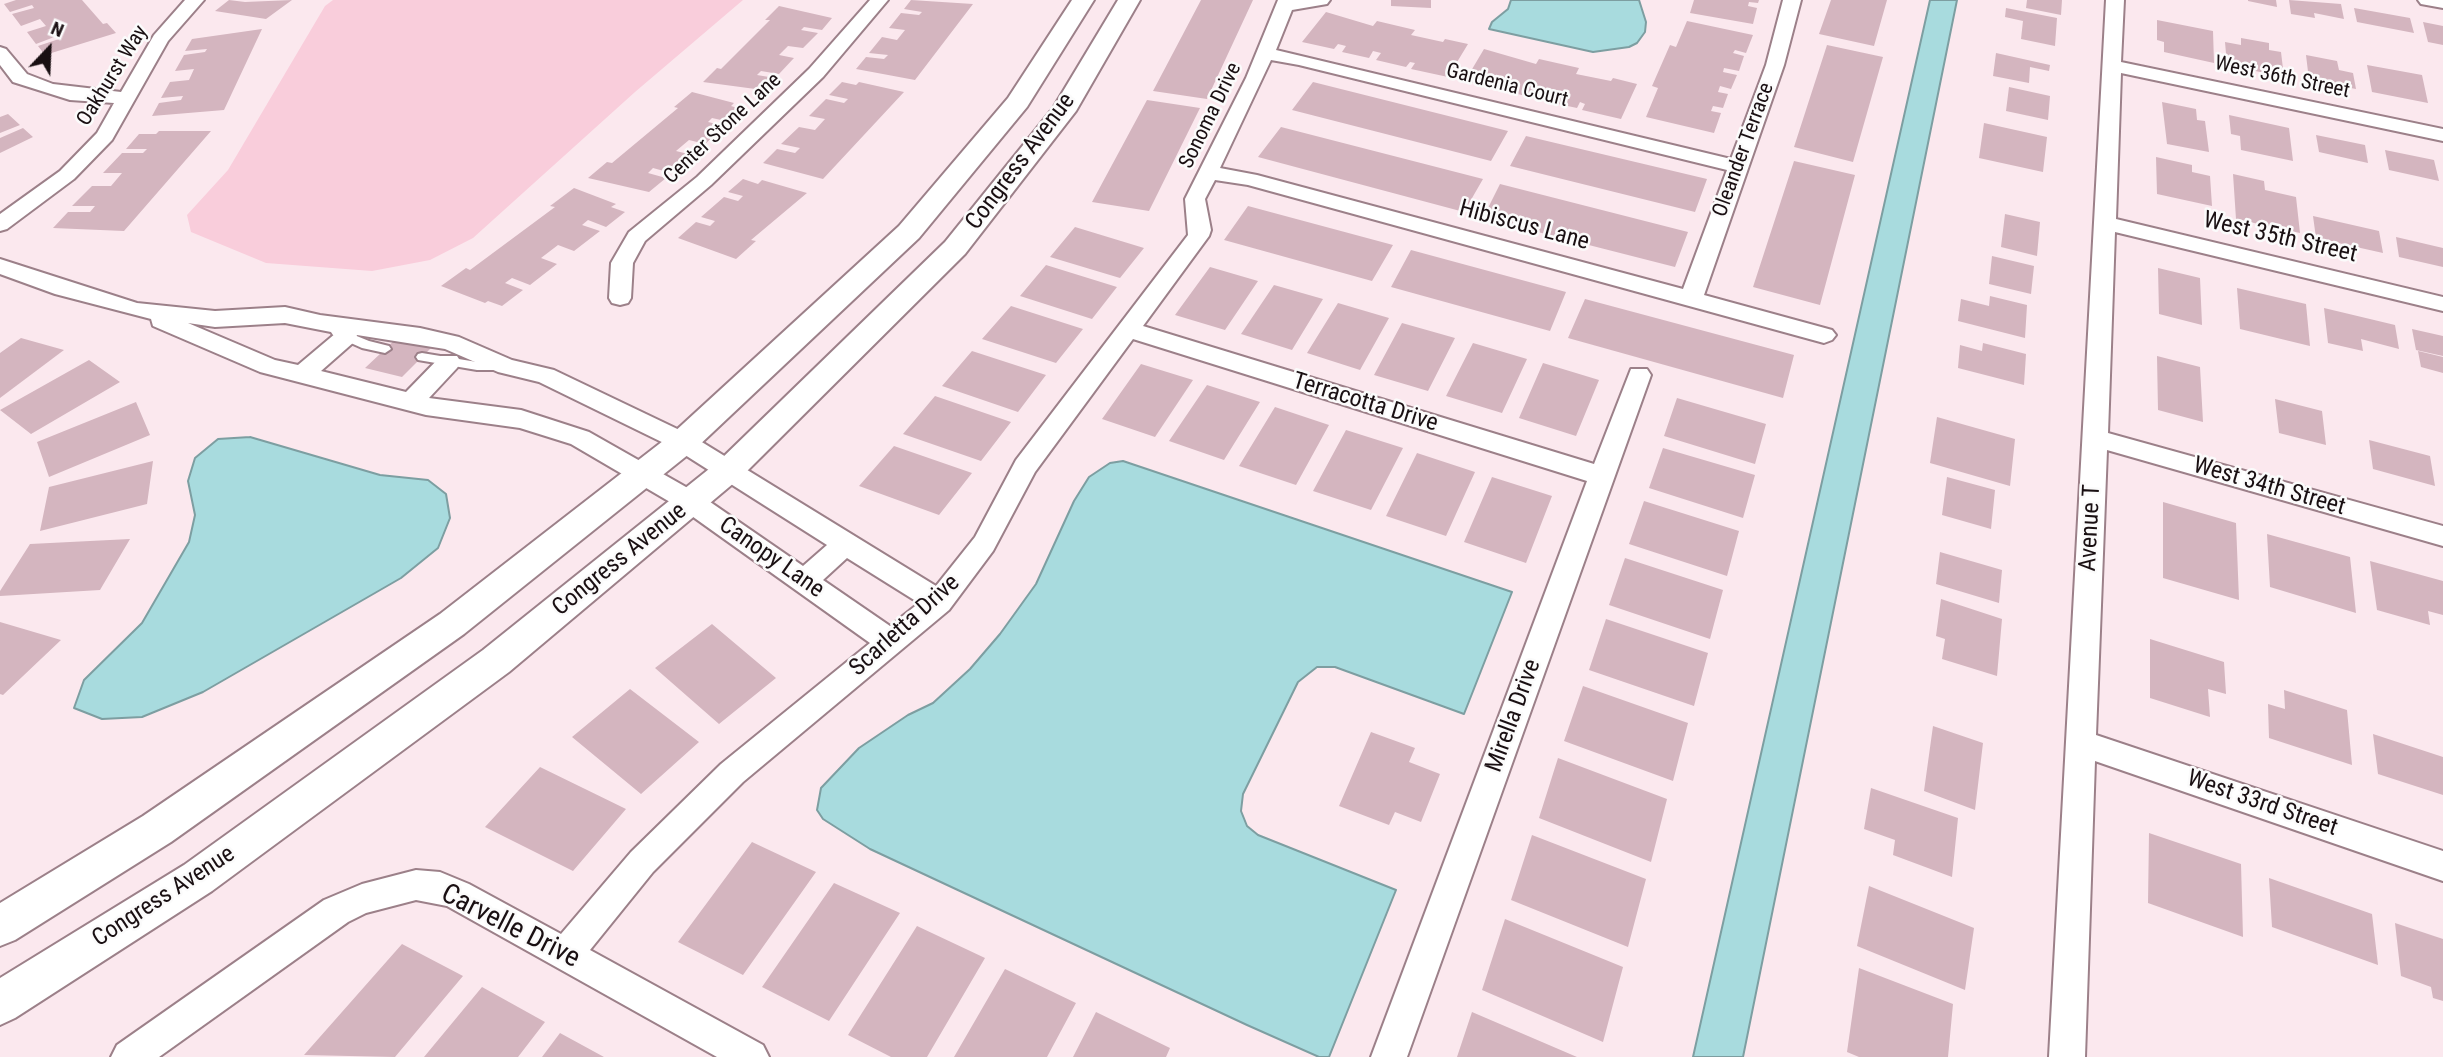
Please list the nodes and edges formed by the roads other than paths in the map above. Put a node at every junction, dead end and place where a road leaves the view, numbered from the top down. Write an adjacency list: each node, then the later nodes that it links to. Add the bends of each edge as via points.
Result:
1 (195, 0): 14 (street, Oakhurst Way, via 160,39)
2 (879, 0): 22 (street, Center Stone Lane, via 807,82 704,181 637,237 622,263)
3 (1083, 0): 38 (street, Congress Avenue, via 1018,102 909,232)
4 (1129, 0): 39 (street, Congress Avenue, via 1064,111 955,248)
5 (1321, 0): 9 (street)
6 (1792, 0): 16 (street, Oleander Terrace, via 1775,65)
7 (2115, 0): 13 (street, Avenue T)
8 (2427, 0): 10 (street)
9 (1286, 3): 12 (street, Sonoma Drive)
10 (2443, 3)
11 (0, 53): 14 (street, via 20,78 46,88)
12 (1265, 54): 16 (street, Gardenia Court); 17 (street, Sonoma Drive)
13 (2112, 66): 15 (street, West 36th Street); 18 (street, Avenue T)
14 (127, 98): 19 (street, Oakhurst Way, via 105,136 67,175)
15 (2443, 135)
16 (1737, 166): 23 (street, Oleander Terrace)
17 (1210, 173): 20 (street, Sonoma Drive, via 1195,199 1200,230); 23 (street, Hibiscus Lane, via 1250,179)
18 (2105, 223): 24 (street, West 35th Street); 37 (street, Avenue T)
19 (0, 224)
20 (1188, 250): 27 (street, Scarletta Drive)
21 (0, 266): 25 (street, Canopy Lane)
22 (620, 298)
23 (1691, 299): 28 (street, Hibiscus Lane)
24 (2443, 304)
25 (137, 310): 26 (street, Canopy Lane, via 215,319 285,315); 34 (street, Canopy Lane, via 257,363)
26 (320, 323): 29 (lane, Canopy Lane); 33 (street, Canopy Lane, via 452,343)
27 (1128, 329): 41 (street, Terracotta Drive); 46 (street, Scarletta Drive, via 1026,467 984,544)
28 (1824, 335)
29 (346, 337): 30 (lane, Canopy Lane); 34 (street)
30 (385, 349)
31 (422, 357): 32 (lane, Canopy Lane)
32 (449, 362): 33 (lane, Canopy Lane); 36 (street)
33 (506, 366): 38 (street, Canopy Lane, via 546,376)
34 (302, 375): 36 (street, Canopy Lane)
35 (1639, 375): 41 (street, Mirella Drive)
36 (411, 402): 40 (street, Canopy Lane, via 558,429)
37 (2095, 438): 43 (street, West 34th Street); 48 (street, Avenue T)
38 (683, 442): 39 (street, Canopy Lane); 40 (street, Congress Avenue)
39 (730, 469): 42 (street, Congress Avenue); 44 (street, Canopy Lane)
40 (643, 474): 42 (street, Canopy Lane); 50 (street, Congress Avenue, via 440,631 157,828)
41 (1602, 476): 55 (street, Mirella Drive)
42 (691, 502): 45 (street, Canopy Lane); 52 (street, Congress Avenue, via 496,661 198,878)
43 (2443, 536)
44 (846, 543): 45 (street); 46 (street, Canopy Lane)
45 (804, 580): 47 (street, Canopy Lane)
46 (939, 602): 47 (street, Scarletta Drive)
47 (892, 643): 51 (street, Scarletta Drive, via 767,743 694,809 642,862)
48 (2081, 743): 49 (street, West 33rd Street); 56 (street, Avenue T)
49 (2443, 866)
50 (0, 926)
51 (565, 954): 53 (street, Carvelle Drive, via 440,887 390,890 337,911); 54 (street, Carvelle Drive)
52 (0, 1003)
53 (129, 1057)
54 (751, 1057)
55 (1389, 1057)
56 (2067, 1057)

